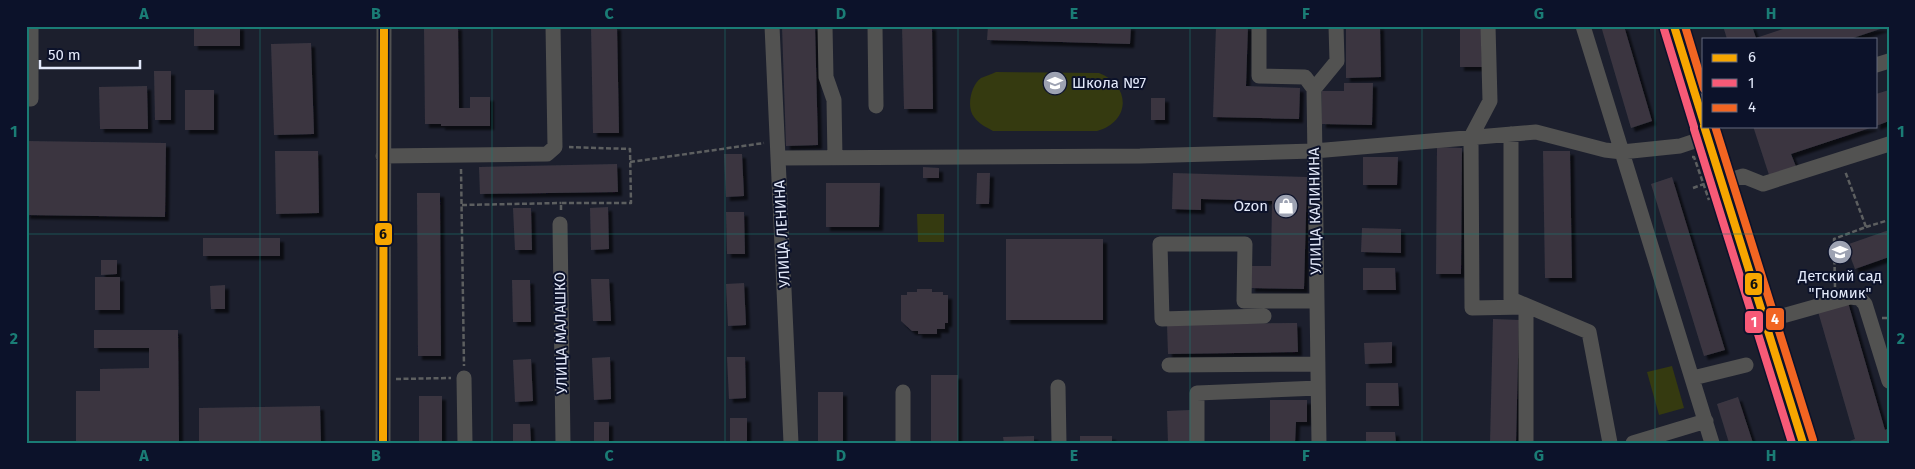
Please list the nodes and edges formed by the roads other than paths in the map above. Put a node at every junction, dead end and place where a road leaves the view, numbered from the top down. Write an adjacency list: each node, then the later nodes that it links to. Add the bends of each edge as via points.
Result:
1 (31, 26): 13 (street, via 31,99)
2 (384, 26): 23 (street)
3 (553, 26): 23 (street, via 555,147 547,154)
4 (772, 26): 24 (street, УЛИЦА ЛЕНИНА)
5 (825, 26): 25 (street, via 826,77 834,100)
6 (875, 26): 14 (street)
7 (1259, 26): 12 (street, via 1259,76 1305,77)
8 (1336, 26): 12 (street, via 1337,61)
9 (1488, 26): 19 (street, via 1490,101)
10 (1583, 26): 22 (street)
11 (1674, 26): 15 (street)
12 (1314, 89): 21 (street, УЛИЦА КАЛИНИНА)
13 (26, 99)
14 (876, 106)
15 (1702, 118)
16 (1702, 127): 22 (street, via 1680,146)
17 (1705, 128): 26 (street)
18 (1511, 134): 19 (street); 22 (street, via 1536,132); 29 (street, via 1511,299)
19 (1471, 137): 21 (street); 29 (street, via 1472,308)
20 (1889, 144): 26 (street, via 1763,184 1743,176)
21 (1314, 151): 25 (street); 28 (street, УЛИЦА КАЛИНИНА)
22 (1622, 152): 36 (street)
23 (383, 156): 42 (street)
24 (779, 158): 25 (street); 45 (street, УЛИЦА ЛЕНИНА)
25 (835, 158)
26 (1720, 183): 54 (street)
27 (560, 224): 44 (street, УЛИЦА МАЛАШКО)
28 (1316, 301): 31 (street, via 1244,301 1245,244 1160,244 1162,319); 32 (street, УЛИЦА КАЛИНИНА)
29 (1526, 307): 50 (street); 51 (street, via 1589,332)
30 (1786, 315): 37 (street, via 1855,296 1862,301)
31 (1264, 316)
32 (1318, 364): 33 (street); 39 (street, УЛИЦА КАЛИНИНА)
33 (1169, 365)
34 (1746, 365): 36 (street)
35 (464, 378): 43 (street)
36 (1693, 378): 41 (street)
37 (1889, 381)
38 (1058, 387): 47 (street)
39 (1318, 388): 48 (street, via 1197,394); 49 (street, УЛИЦА КАЛИНИНА)
40 (902, 392): 46 (street)
41 (1706, 421): 52 (street); 53 (street)
42 (383, 443)
43 (465, 443)
44 (562, 443)
45 (791, 443)
46 (903, 443)
47 (1059, 443)
48 (1197, 443)
49 (1319, 443)
50 (1526, 443)
51 (1610, 443)
52 (1633, 443)
53 (1712, 443)
54 (1803, 443)

